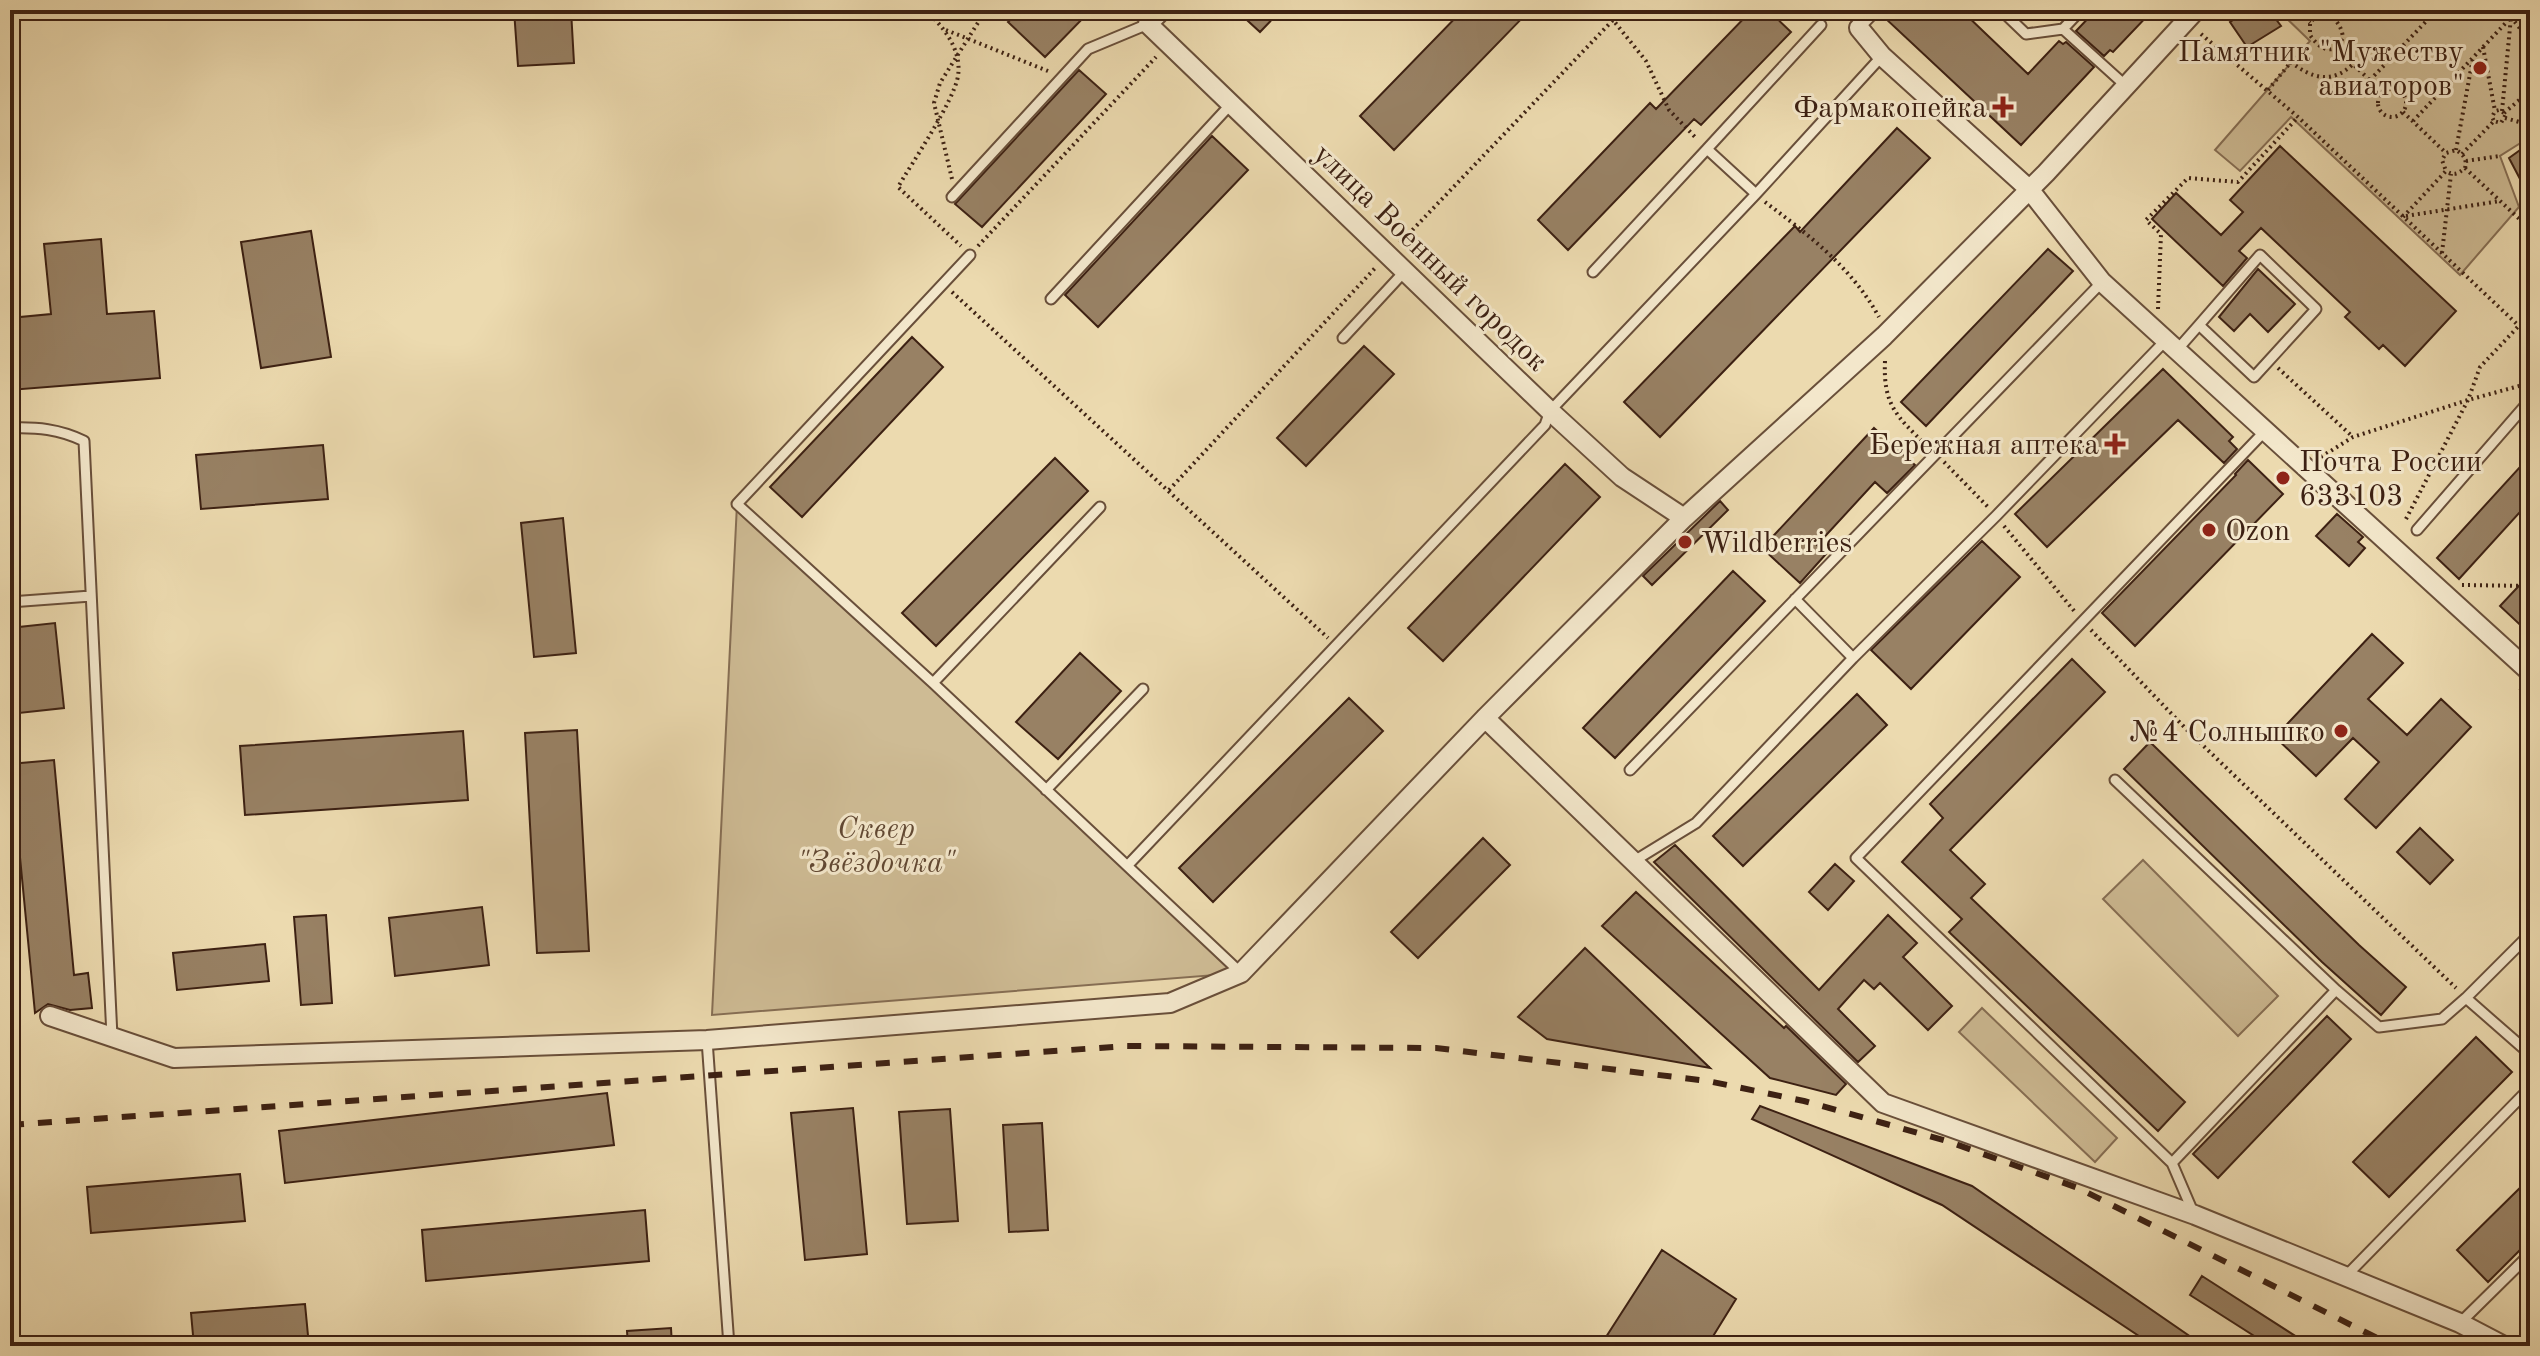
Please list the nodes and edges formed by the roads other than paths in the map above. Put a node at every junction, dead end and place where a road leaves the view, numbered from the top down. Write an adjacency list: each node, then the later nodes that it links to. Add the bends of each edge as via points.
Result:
1 (1162, 10): 6 (street)
2 (1877, 10): 8 (lane)
3 (2001, 10): 9 (lane, via 2026,34)
4 (2081, 10): 9 (lane)
5 (2196, 10): 11 (street)
6 (1148, 24): 12 (street, улица Военный городок); 16 (lane, via 1088,49)
7 (1821, 25): 13 (lane)
8 (1859, 28): 10 (street)
9 (2063, 29): 11 (lane)
10 (1882, 56): 14 (street); 15 (lane)
11 (2126, 86): 14 (street)
12 (1231, 104): 18 (street, улица Военный городок); 21 (lane)
13 (1707, 149): 15 (lane); 19 (lane)
14 (2029, 189): 20 (street); 30 (street, via 1884,336)
15 (1756, 194): 26 (lane)
16 (952, 197)
17 (970, 255): 37 (lane, via 737,504)
18 (1404, 272): 23 (lane); 26 (street, улица Военный городок)
19 (1593, 272)
20 (2102, 282): 24 (street); 33 (lane)
21 (1051, 299)
22 (2199, 325): 22 (lane, via 2254,377 2316,309 2260,255); 24 (lane)
23 (1343, 338)
24 (2171, 345): 28 (street); 35 (lane)
25 (2530, 400): 31 (lane)
26 (1550, 411): 30 (street, улица Военный городок, via 1622,477); 44 (lane, via 1545,425)
27 (10, 428): 32 (lane, via 40,427 84,441)
28 (2265, 431): 36 (street); 54 (lane, via 1856,858)
29 (1100, 507): 37 (lane)
30 (1684, 518): 39 (street)
31 (2417, 530)
32 (91, 596): 34 (lane); 50 (lane)
33 (1795, 599): 35 (lane); 40 (lane)
34 (10, 602)
35 (1853, 658): 43 (lane, via 1696,823)
36 (2530, 672)
37 (933, 683): 42 (lane)
38 (1143, 689): 42 (lane)
39 (1485, 718): 43 (street); 46 (street)
40 (1630, 770)
41 (2115, 780): 47 (lane)
42 (1046, 790): 44 (lane)
43 (1634, 861): 55 (street, via 1883,1103)
44 (1128, 865): 46 (lane)
45 (2530, 934): 48 (lane)
46 (1241, 973): 51 (street, via 1170,1003)
47 (2336, 990): 48 (lane, via 2379,1027 2442,1019); 54 (lane)
48 (2466, 998): 52 (lane)
49 (50, 1016): 50 (street)
50 (112, 1037): 51 (street, via 174,1058)
51 (707, 1040): 59 (lane)
52 (2530, 1054)
53 (2523, 1095): 57 (lane)
54 (2172, 1163): 55 (lane)
55 (2195, 1215): 57 (street)
56 (2530, 1254): 58 (lane)
57 (2346, 1276): 58 (street)
58 (2460, 1323): 60 (street)
59 (729, 1346)
60 (2504, 1346)

